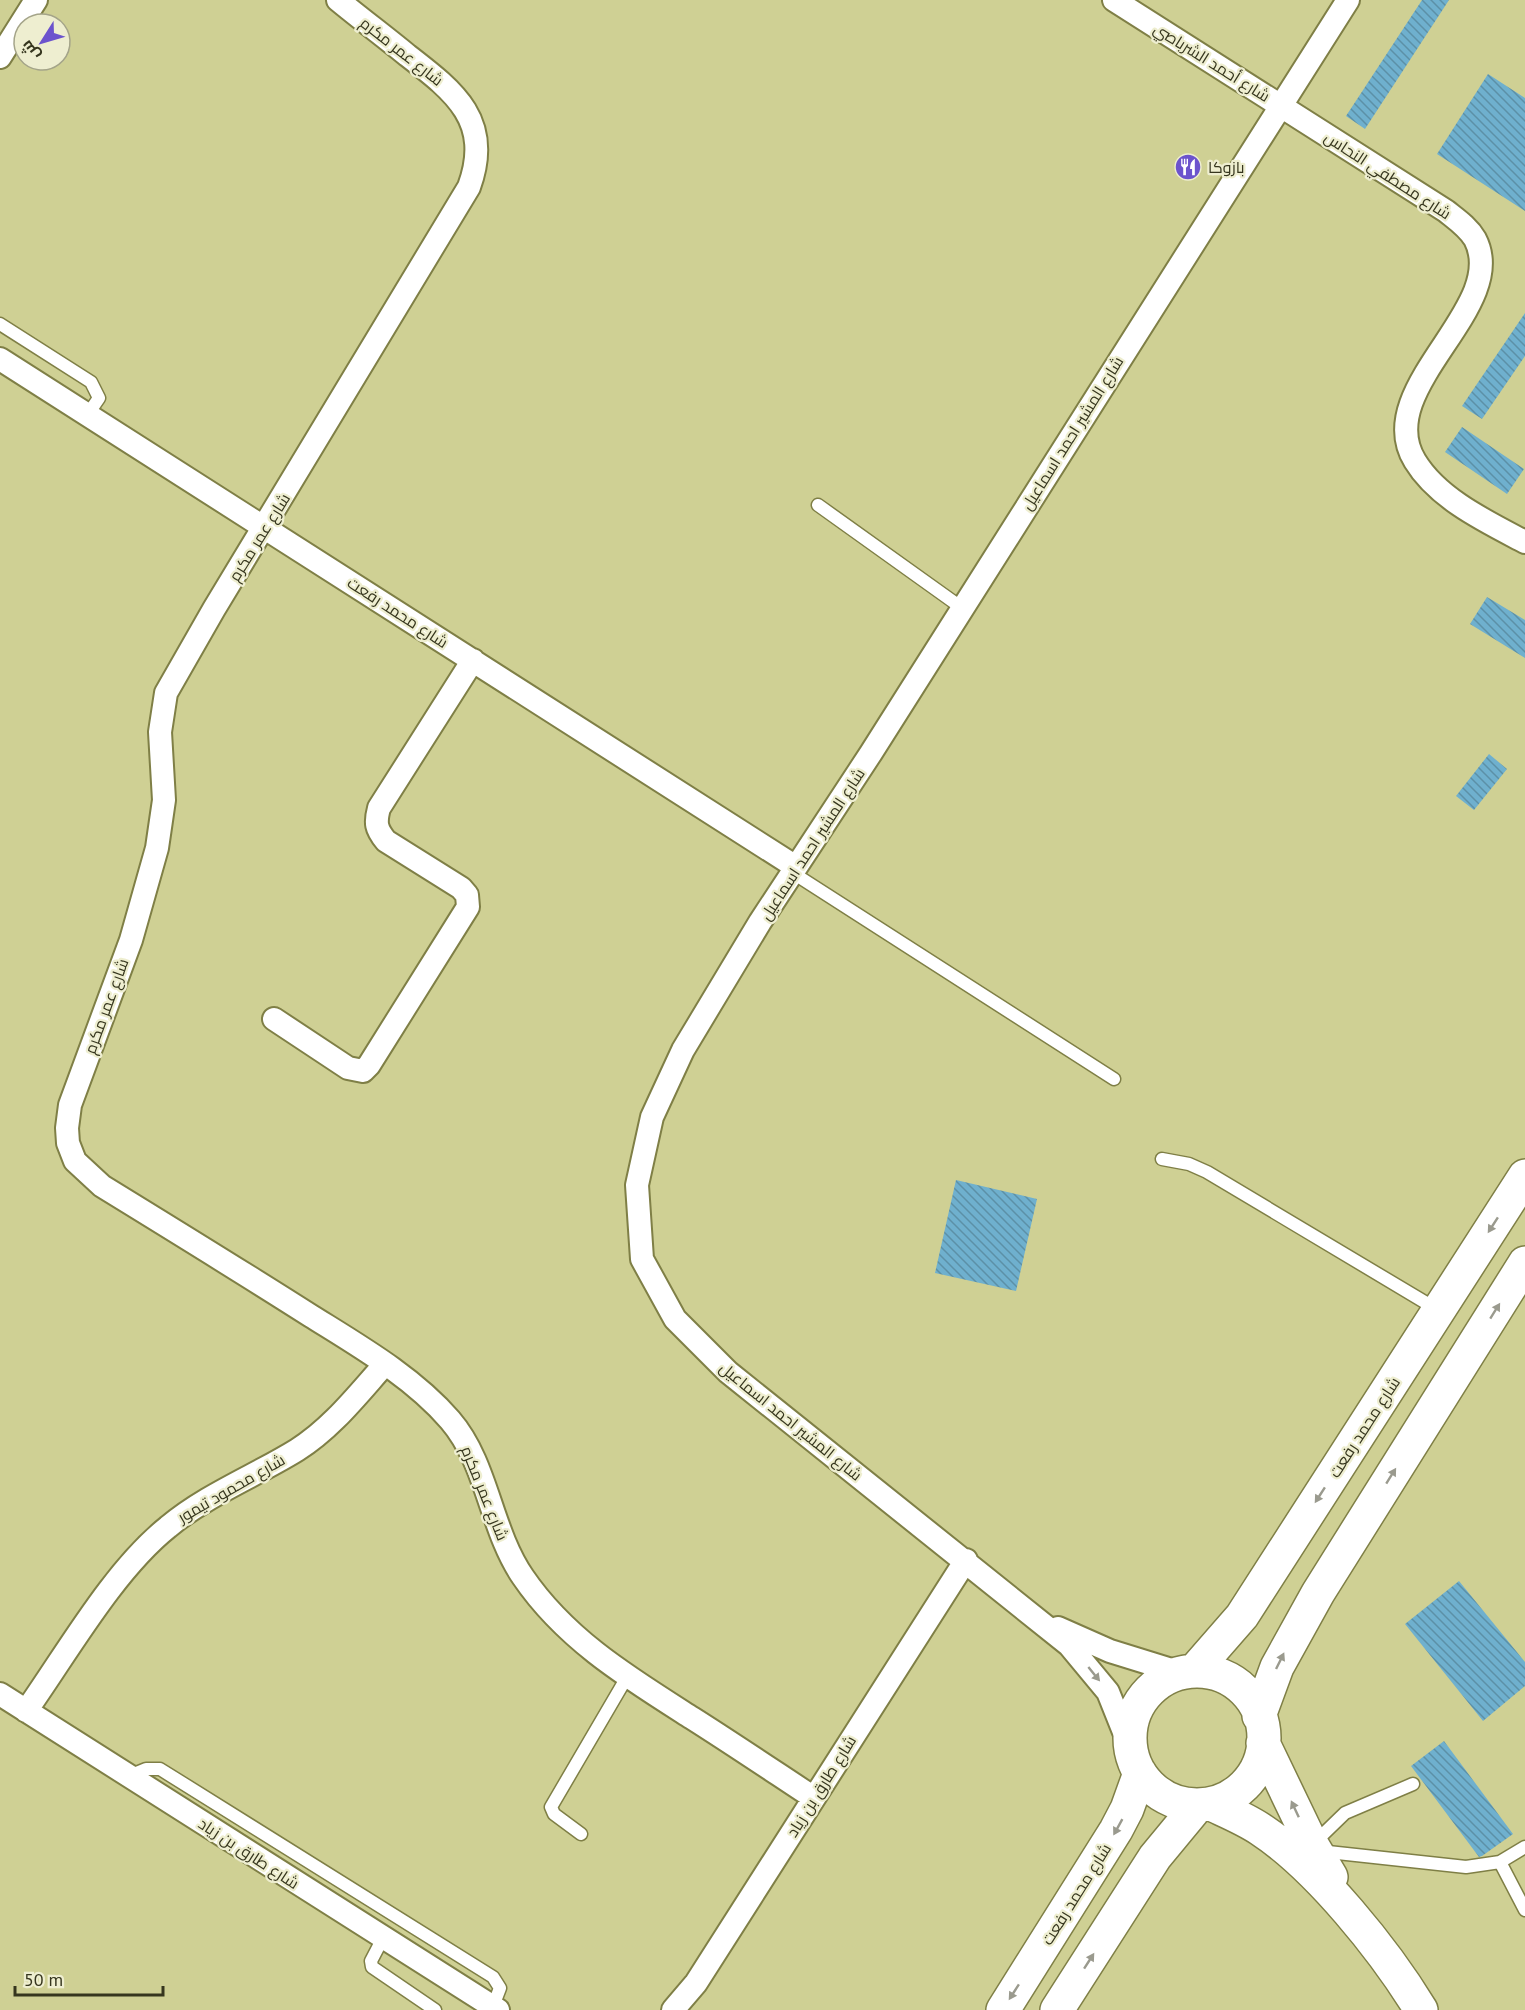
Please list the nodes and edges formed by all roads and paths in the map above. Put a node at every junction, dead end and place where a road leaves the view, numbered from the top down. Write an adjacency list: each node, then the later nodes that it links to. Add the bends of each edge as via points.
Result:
1 (36, 0): 5 (street)
2 (338, 0): 11 (street, شارع عمر مكرم, via 446,85 475,130 477,165 469,187)
3 (1114, 0): 6 (street, شارع أحمد الشرباصي)
4 (1348, 0): 6 (street, شارع المشير احمد اسماعيل)
5 (0, 57)
6 (1279, 105): 12 (street, شارع مصطفي النحاس, via 1446,210 1475,240 1480,258 1472,299 1412,399 1407,421 1408,444 1425,475 1456,501); 13 (street, شارع المشير احمد اسماعيل)
7 (0, 324): 9 (lane, via 91,382 99,398)
8 (0, 359): 9 (street, شارع محمد رفعت)
9 (88, 414): 11 (street, شارع محمد رفعت)
10 (818, 505): 13 (lane)
11 (265, 527): 14 (street, شارع محمد رفعت); 22 (street, شارع عمر مكرم, via 166,693 160,732 164,800 157,848 131,940 70,1105 68,1143 75,1161 102,1186)
12 (1525, 542)
13 (962, 608): 15 (street, شارع المشير احمد اسماعيل)
14 (473, 660): 15 (street, شارع محمد رفعت); 16 (street, via 379,808 376,820 377,830 386,841 461,888 467,895 468,907 363,1071 348,1068)
15 (794, 870): 17 (lane); 23 (street, شارع المشير احمد اسماعيل, via 683,1050 652,1117 637,1185 642,1259 675,1319 728,1372)
16 (274, 1019)
17 (1114, 1079)
18 (1162, 1159): 21 (lane, via 1207,1172)
19 (1525, 1176): 21 (street, شارع محمد رفعت, one-way to 21)
20 (1525, 1263): 29 (street, one-way to 20, via 1277,1667 1318,1593)
21 (1439, 1310): 25 (street, شارع محمد رفعت, one-way to 25, via 1242,1616)
22 (385, 1364): 26 (street, شارع عمر مكرم, via 451,1420 468,1447 507,1548 545,1608 571,1634); 28 (street, شارع محمود تيمور, via 327,1427 299,1449 192,1509 150,1541 129,1564)
23 (966, 1560): 24 (street, شارع المشير احمد اسماعيل); 33 (street, شارع طارق بن زياد)
24 (1038, 1618): 25 (street, شارع المشير احمد اسماعيل, via 1110,1651); 30 (street, شارع المشير احمد اسماعيل, one-way to 30, via 1069,1645 1108,1692)
25 (1187, 1672): 29 (street, via 1209,1672 1234,1683 1245,1692); 30 (street, via 1156,1685 1142,1700 1132,1719)
26 (627, 1677): 33 (street, شارع عمر مكرم); 35 (lane, via 551,1806 554,1814)
27 (0, 1694): 28 (street, شارع طارق بن زياد)
28 (26, 1711): 31 (street, شارع طارق بن زياد)
29 (1261, 1730): 34 (street, via 1255,1770 1248,1782 1226,1798); 37 (street, one-way to 29)
30 (1135, 1760): 34 (street, via 1148,1784 1171,1800); 45 (street, شارع محمد رفعت, one-way to 45, via 1127,1809)
31 (128, 1776): 41 (street, شارع طارق بن زياد); 42 (lane, via 160,1769 493,1977 500,1988)
32 (1413, 1784): 37 (lane, via 1345,1813)
33 (814, 1798): 44 (street, شارع طارق بن زياد, via 696,1983)
34 (1205, 1804): 40 (street, via 1259,1828 1301,1862); 46 (street, one-way to 34, via 1155,1857)
35 (581, 1834)
36 (1525, 1847): 38 (lane)
37 (1313, 1848): 38 (lane, via 1466,1867); 40 (street)
38 (1500, 1862): 39 (lane)
39 (1525, 1910)
40 (1366, 1932): 47 (street)
41 (383, 1938): 42 (street, شارع طارق بن زياد); 43 (lane, via 371,1961 372,1967)
42 (494, 2009)
43 (435, 2010)
44 (673, 2010)
45 (1003, 2010)
46 (1057, 2010)
47 (1421, 2010)

